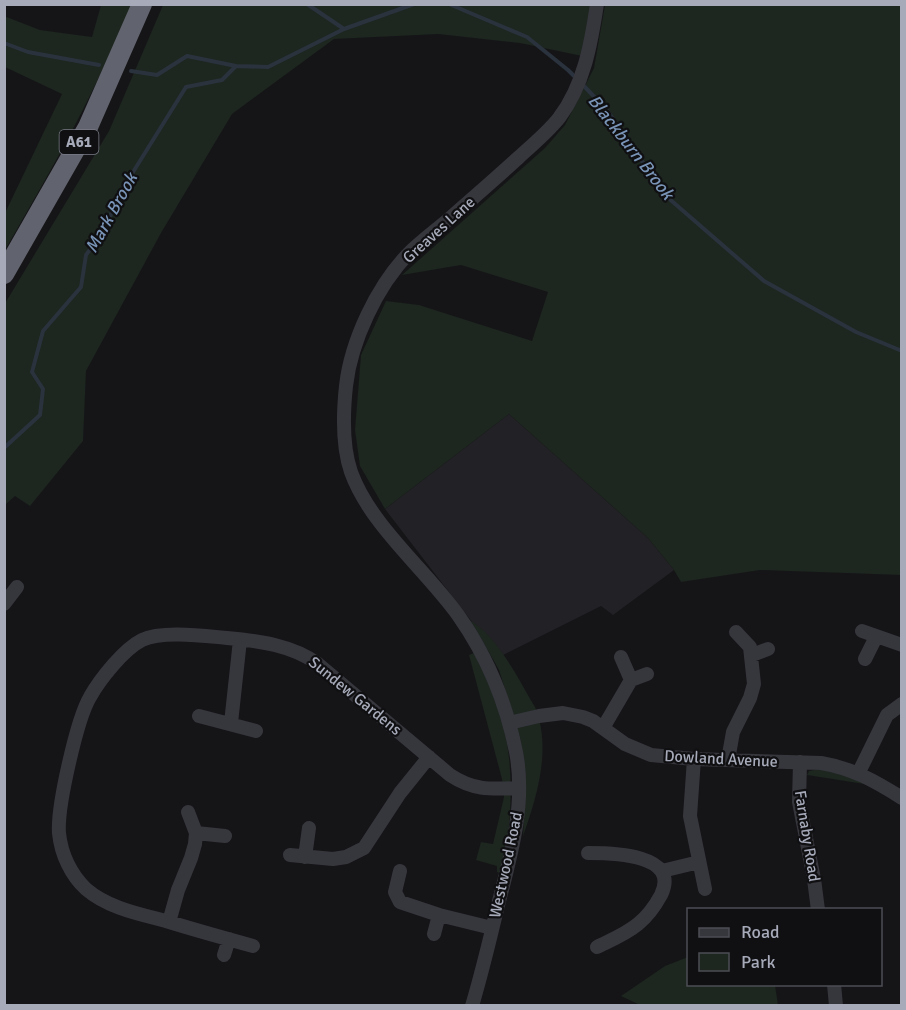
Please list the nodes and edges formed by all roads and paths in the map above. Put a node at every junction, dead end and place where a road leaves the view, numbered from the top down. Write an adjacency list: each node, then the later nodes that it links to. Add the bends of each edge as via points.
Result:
1 (142, 4): 3 (highway, A61, via 88,127)
2 (597, 4): 20 (street, Greaves Lane, via 584,72 560,117 486,188 408,254 364,320 353,348 346,386 344,432 351,471 365,502 457,613 485,659)
3 (4, 274)
4 (17, 587): 5 (street)
5 (4, 604)
6 (862, 631): 8 (street)
7 (736, 632): 12 (street)
8 (876, 637): 10 (street); 14 (street)
9 (240, 640): 19 (street); 23 (street, Sundew Gardens, via 280,646 308,657); 43 (street, Sundew Gardens, via 159,635 137,643 90,697 78,732 59,822 69,866 79,882 99,898)
10 (902, 645)
11 (768, 649): 12 (street)
12 (752, 655): 25 (street, via 754,684 733,732)
13 (621, 657): 16 (street)
14 (865, 659)
15 (647, 674): 16 (street)
16 (631, 680): 21 (street)
17 (902, 704): 27 (street, via 887,714)
18 (199, 716): 19 (street)
19 (231, 723): 22 (street)
20 (509, 723): 21 (street, Dowland Avenue, via 563,713 583,717); 28 (street, Westwood Road)
21 (603, 728): 24 (street, Dowland Avenue, via 636,750)
22 (256, 731)
23 (429, 757): 28 (street, Sundew Gardens, via 450,776 473,787); 36 (street, via 364,848 346,857)
24 (694, 759): 25 (street, Dowland Avenue); 37 (street, via 690,816)
25 (728, 760): 26 (street, Dowland Avenue)
26 (800, 762): 27 (street, Dowland Avenue, via 836,765); 41 (street, Farnaby Road, via 799,802)
27 (859, 772): 29 (street, Dowland Avenue)
28 (519, 788): 44 (street, Westwood Road, via 515,831)
29 (902, 798)
30 (188, 812): 32 (street)
31 (309, 828): 36 (street)
32 (196, 833): 33 (street); 43 (street)
33 (225, 836)
34 (588, 853): 39 (street, via 635,857)
35 (290, 855): 36 (street)
36 (305, 857)
37 (699, 862): 39 (street); 40 (street)
38 (400, 871): 42 (street, via 395,892 400,902)
39 (662, 871): 48 (street, via 663,890 650,913 630,930 609,933)
40 (705, 889)
41 (818, 908)
42 (439, 915): 44 (street); 45 (street)
43 (169, 922): 46 (street, Sundew Gardens)
44 (492, 928): 51 (street, Westwood Road)
45 (434, 934)
46 (229, 939): 47 (street, Sundew Gardens); 49 (street)
47 (253, 946)
48 (597, 947)
49 (224, 955)
50 (834, 986): 52 (street)
51 (472, 1005)
52 (839, 1005)

